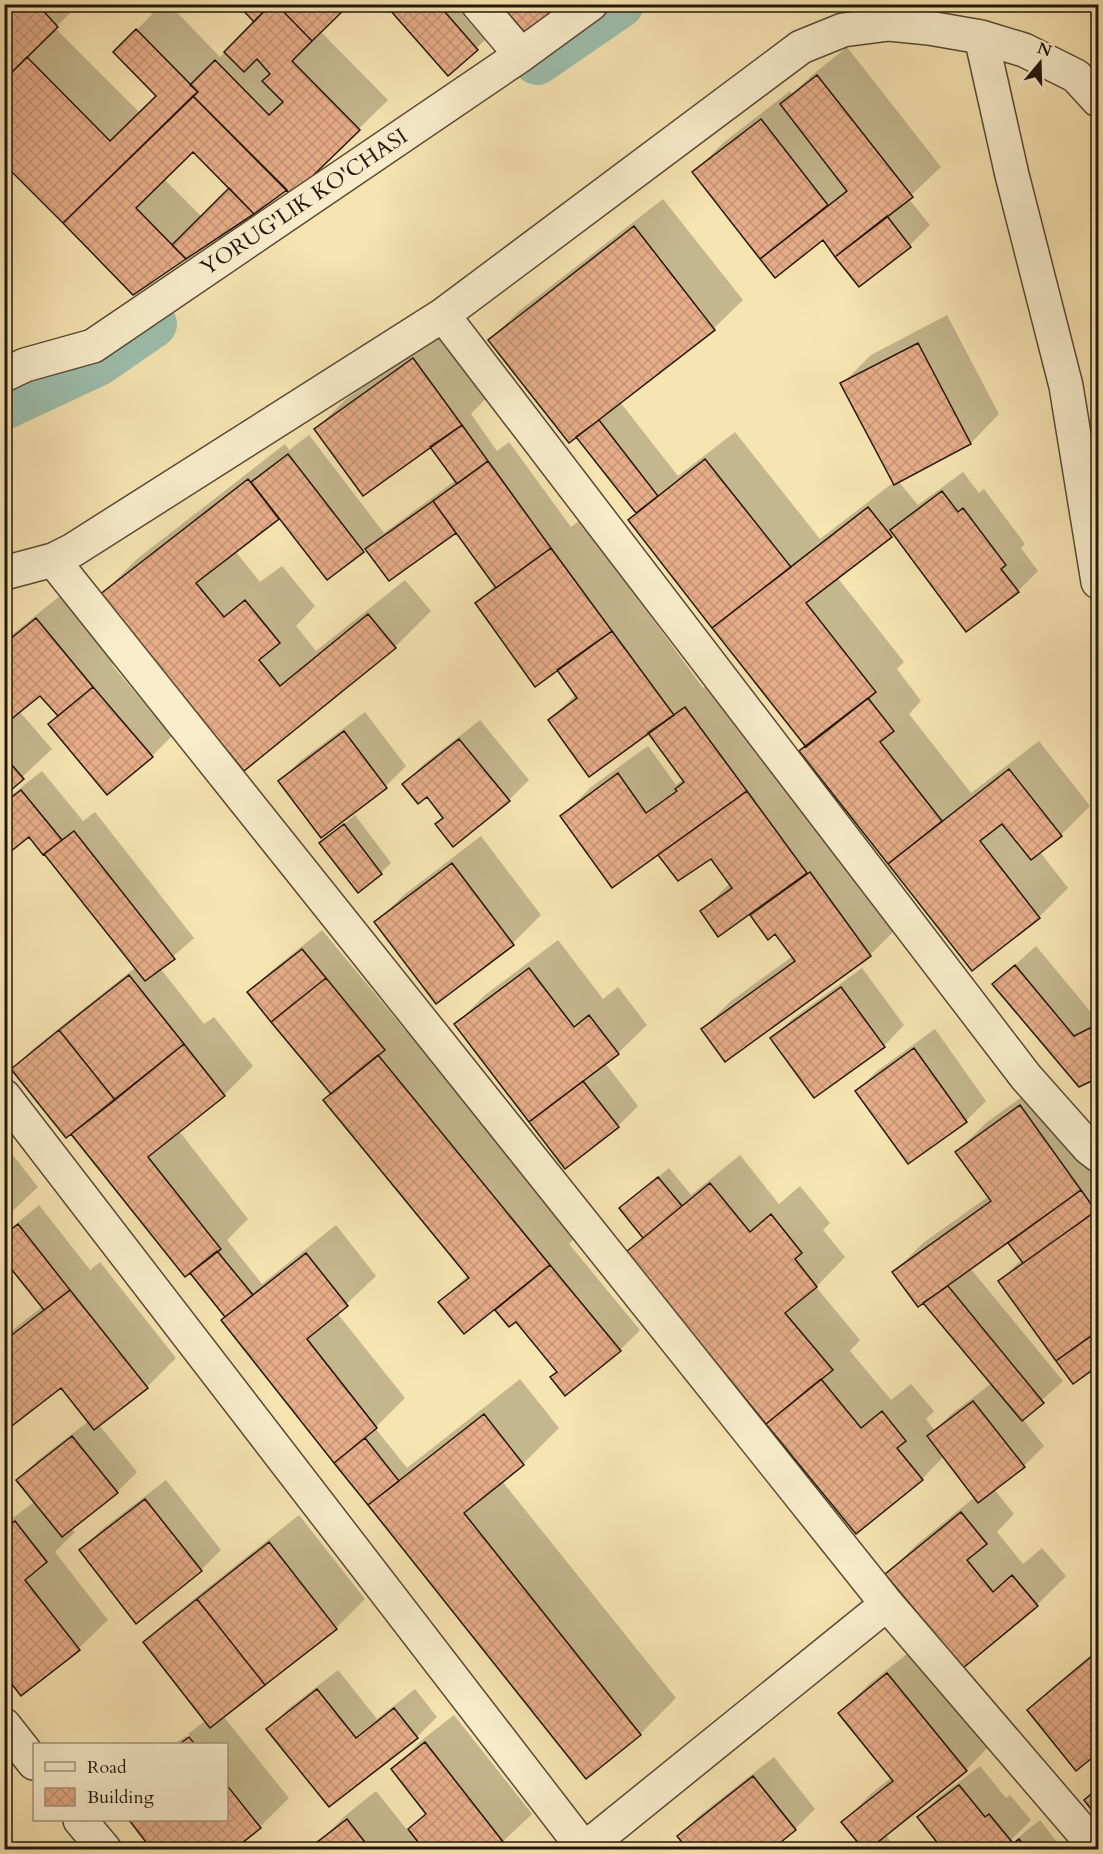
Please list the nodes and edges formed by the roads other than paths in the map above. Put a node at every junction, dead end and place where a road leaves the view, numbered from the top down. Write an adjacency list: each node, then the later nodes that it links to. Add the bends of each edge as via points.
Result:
1 (478, 4): 4 (street)
2 (591, 4): 4 (street, YORUG'LIK KO'CHASI)
3 (981, 37): 5 (street, via 1024,50 1076,76); 6 (street, via 889,24 843,30 801,47); 10 (street, via 1066,386)
4 (520, 56): 7 (street, YORUG'LIK KO'CHASI, via 93,345)
5 (1098, 100)
6 (443, 315): 8 (street); 12 (street, via 1026,1077)
7 (11, 361)
8 (53, 560): 9 (street); 13 (street)
9 (4, 573)
10 (1098, 582)
11 (4, 1096): 17 (street)
12 (1098, 1155)
13 (887, 1604): 17 (street); 19 (street)
14 (4, 1725): 15 (street)
15 (33, 1762)
16 (81, 1821): 18 (street)
17 (584, 1849)
18 (105, 1850)
19 (1098, 1850)

